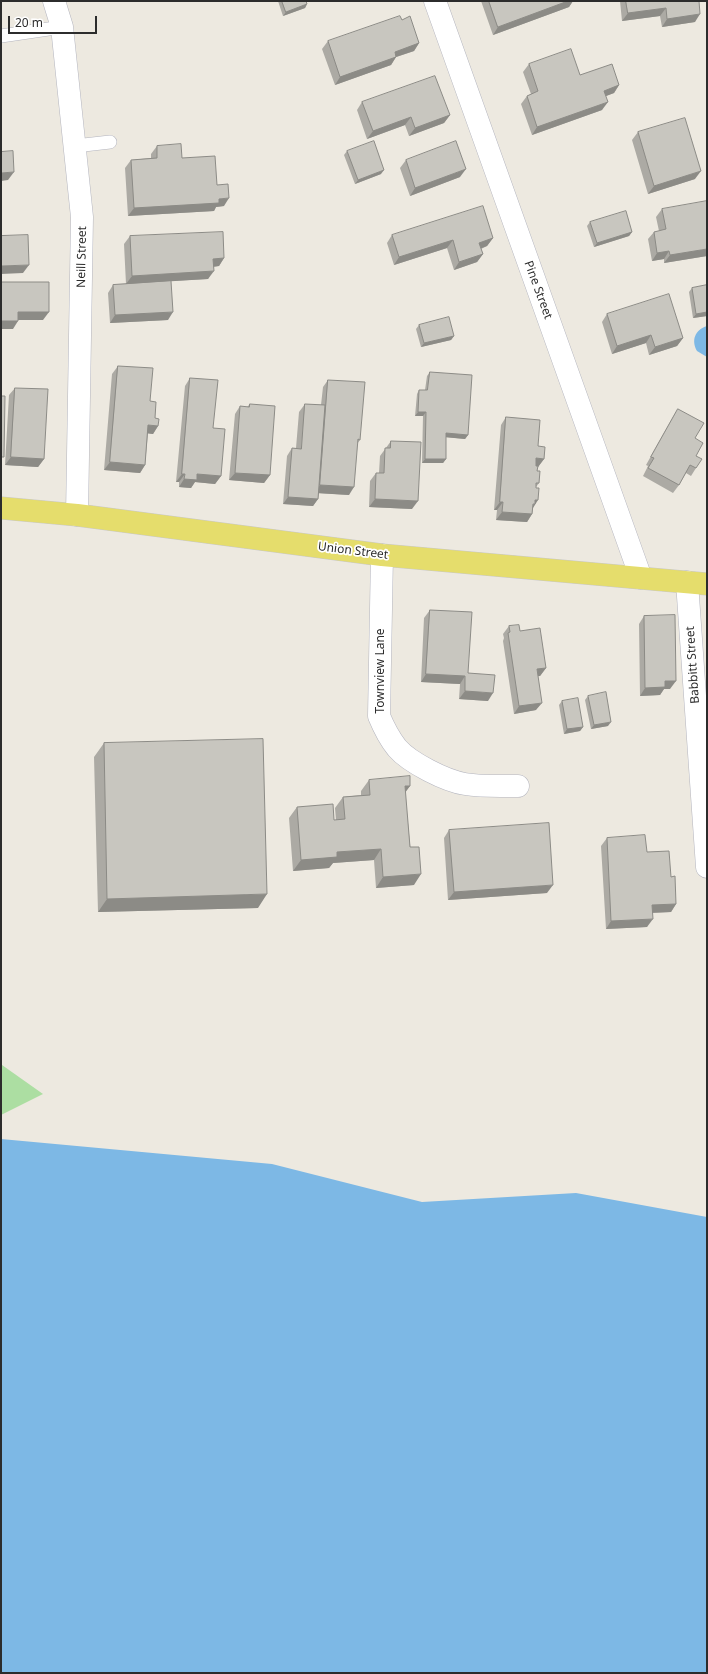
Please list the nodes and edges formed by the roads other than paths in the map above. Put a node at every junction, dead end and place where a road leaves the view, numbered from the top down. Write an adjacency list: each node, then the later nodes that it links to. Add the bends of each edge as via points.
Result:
1 (54, 1): 3 (street, Neill Street)
2 (435, 1): 10 (street, Pine Street)
3 (62, 27): 4 (lane); 6 (street, Neill Street)
4 (1, 36)
5 (110, 142): 6 (lane)
6 (75, 146): 8 (street, Neill Street, via 82,217)
7 (1, 508): 8 (main road, Union Street)
8 (77, 515): 9 (main road, Union Street)
9 (382, 555): 10 (main road, Union Street); 12 (street, Townview Lane, via 379,716 385,732 398,750 439,775 464,784)
10 (641, 578): 11 (main road, Union Street)
11 (697, 583): 13 (street, Babbitt Street)
12 (518, 786)
13 (707, 867)

